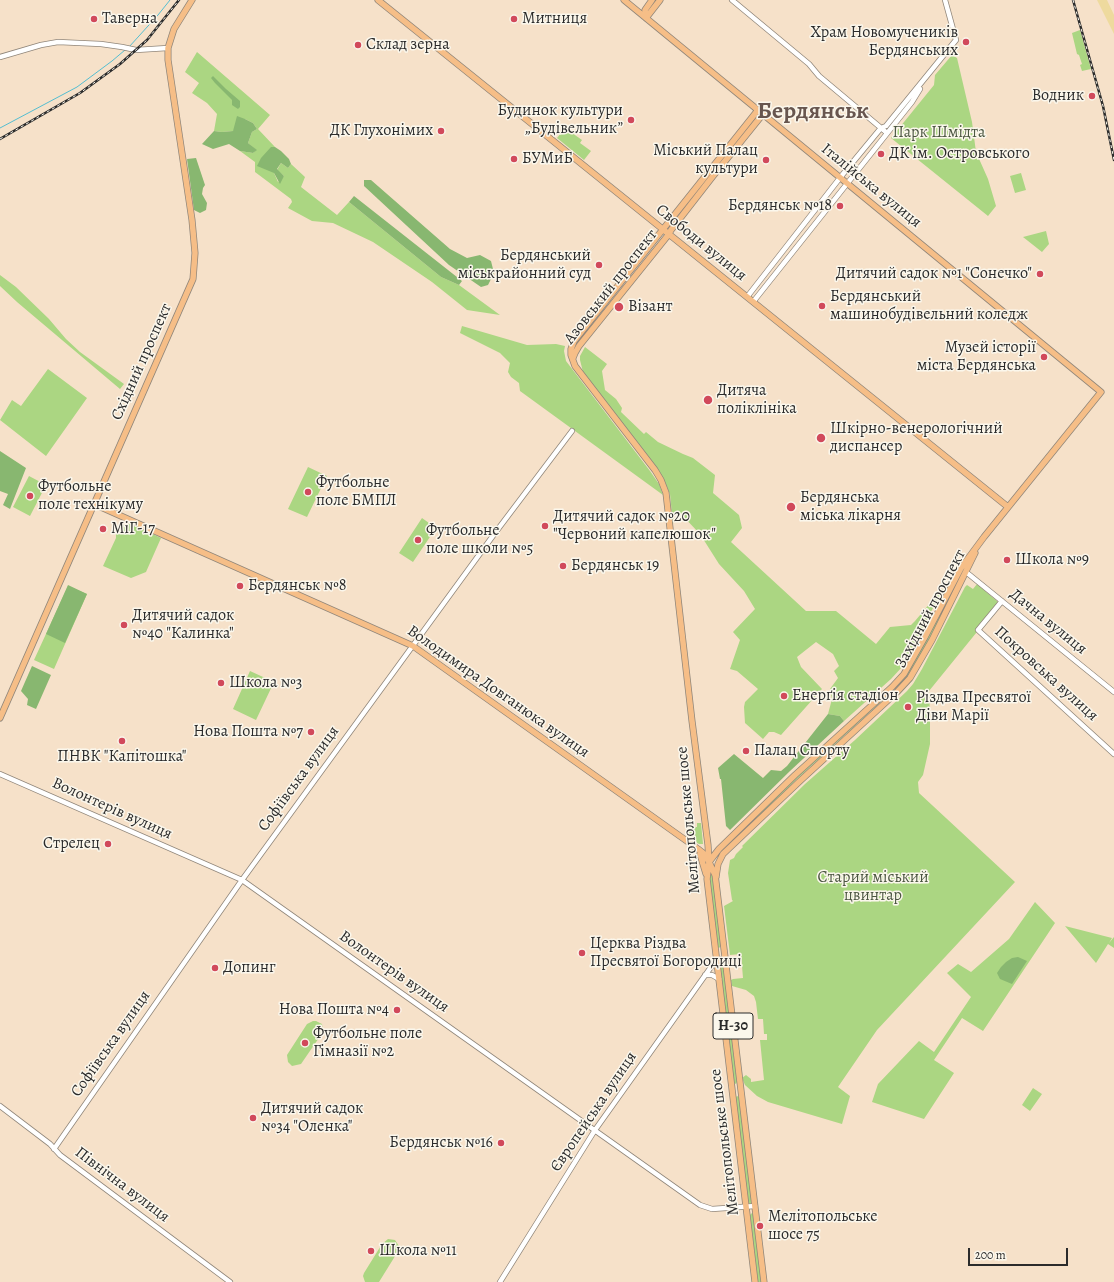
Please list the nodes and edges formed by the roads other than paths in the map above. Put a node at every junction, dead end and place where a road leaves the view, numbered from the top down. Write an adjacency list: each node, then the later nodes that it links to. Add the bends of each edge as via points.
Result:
1 (192, 0): 9 (main road, Східний проспект, via 174,29)
2 (378, 0): 18 (main road, Свободи вулиця)
3 (624, 0): 8 (main road, Італійська вулиця)
4 (652, 0): 8 (main road, via 645,10)
5 (660, 0): 8 (main road)
6 (732, 0): 13 (street)
7 (945, 0): 11 (street, via 956,40)
8 (646, 18): 12 (main road, Італійська вулиця)
9 (168, 48): 10 (street, via 133,50 82,42 58,42); 25 (main road, Східний проспект, via 192,220 195,253 193,279)
10 (0, 56)
11 (928, 75): 13 (street, via 886,126); 14 (street, via 912,102)
12 (760, 112): 15 (main road, Азовський проспект); 16 (main road, Італійська вулиця)
13 (881, 128): 14 (street); 16 (street)
14 (887, 133): 17 (street)
15 (712, 172): 18 (main road, Азовський проспект); 19 (main road, Азовський проспект)
16 (840, 178): 17 (main road, Італійська вулиця); 20 (street)
17 (847, 183): 21 (street); 23 (main road, Італійська вулиця)
18 (663, 229): 19 (main road, Свободи вулиця); 22 (main road, Азовський проспект, via 574,341 571,349)
19 (669, 234): 20 (main road, Свободи вулиця); 22 (main road, Азовський проспект, via 579,346)
20 (747, 297): 21 (main road, Свободи вулиця)
21 (754, 302): 26 (main road, Свободи вулиця)
22 (572, 360): 35 (main road, Мелітопольське шосе, via 655,470 666,493)
23 (1101, 392): 26 (main road, Західний проспект)
24 (572, 431): 29 (street, Софіївська вулиця)
25 (94, 504): 29 (main road, Володимира Довганюка вулиця); 31 (main road, Східний проспект)
26 (1008, 507): 27 (main road, Західний проспект, via 984,537)
27 (963, 570): 28 (street, Дачна вулиця); 35 (main road, Західний проспект, via 904,674); 36 (main road, Західний проспект, via 932,640 910,678 723,854)
28 (1002, 601): 30 (street, Дачна вулиця); 32 (street, Покровська вулиця, via 978,630)
29 (414, 646): 34 (main road, Володимира Довганюка вулиця); 38 (street, Софіївська вулиця)
30 (1114, 692)
31 (0, 718)
32 (1114, 754)
33 (0, 774): 38 (street, Волонтерів вулиця)
34 (698, 849): 35 (main road); 35 (main road); 37 (main road)
35 (709, 856): 36 (main road); 37 (main road, Мелітопольське шосе)
36 (716, 877): 39 (main road, Мелітопольське шосе / Н-30)
37 (707, 879): 40 (main road, Мелітопольське шосе / Н-30)
38 (242, 880): 44 (street, Волонтерів вулиця); 45 (street, Софіївська вулиця)
39 (725, 959): 40 (street); 47 (main road, Мелітопольське шосе / Н-30)
40 (716, 960): 41 (street, Європейська вулиця); 42 (main road, Мелітопольське шосе / Н-30)
41 (705, 975): 42 (street); 44 (street, Європейська вулиця)
42 (719, 979): 46 (main road, Мелітопольське шосе / Н-30)
43 (0, 1106): 45 (street, Північна вулиця)
44 (595, 1130): 46 (street, Волонтерів вулиця, via 706,1208); 49 (street, Європейська вулиця)
45 (54, 1148): 48 (street, Північна вулиця)
46 (746, 1206): 47 (street, Волонтерів вулиця); 50 (main road, Мелітопольське шосе / Н-30)
47 (755, 1206): 51 (main road, Мелітопольське шосе / Н-30)
48 (230, 1282)
49 (500, 1282)
50 (755, 1282)
51 (764, 1282)

